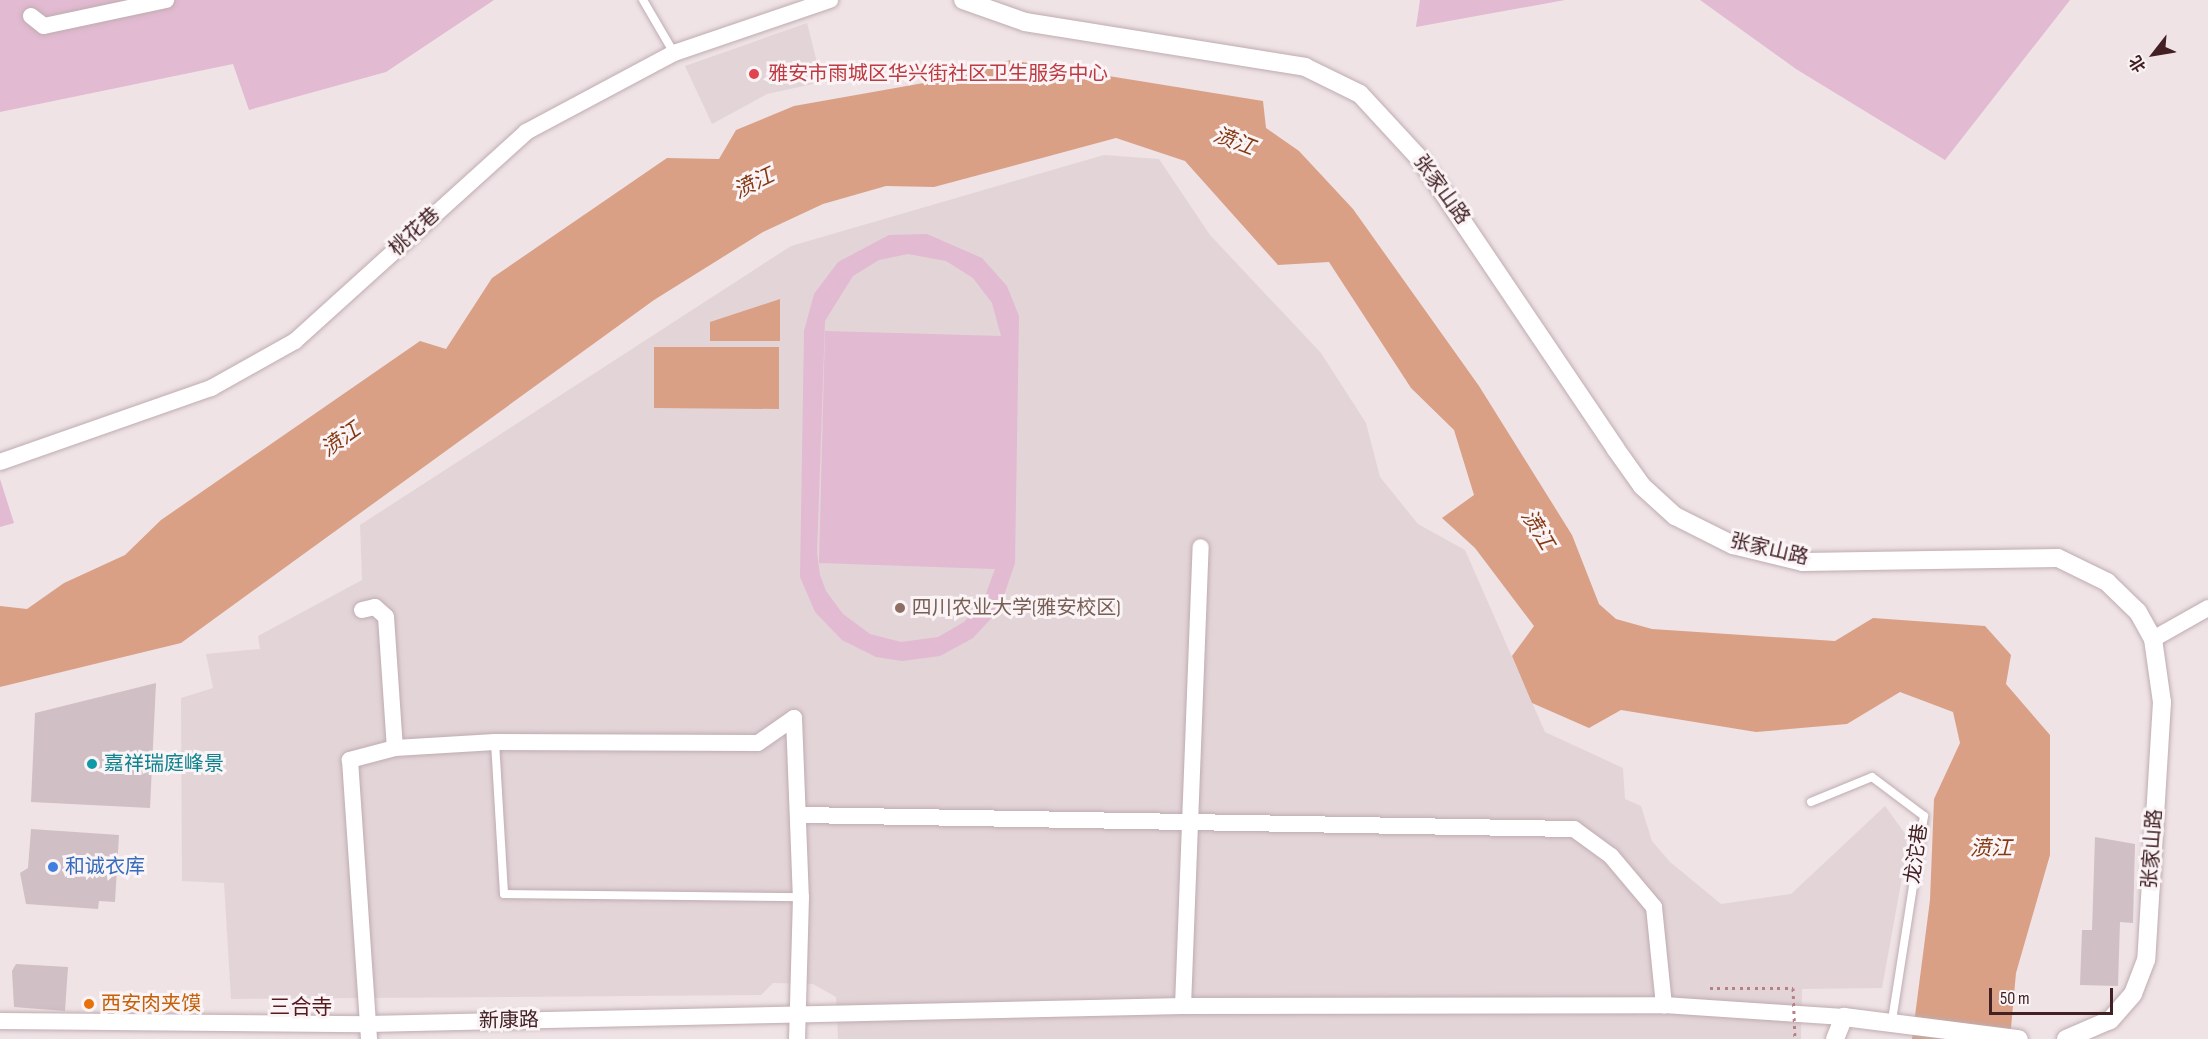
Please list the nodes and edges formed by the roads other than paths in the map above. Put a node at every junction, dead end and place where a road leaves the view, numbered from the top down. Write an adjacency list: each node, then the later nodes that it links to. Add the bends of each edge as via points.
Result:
1 (166, 0): 5 (street, via 44,26)
2 (643, 0): 6 (lane)
3 (830, 0): 6 (street, 桃花巷)
4 (963, 0): 11 (street, 张家山路, via 1025,22 1305,67 1360,94 1421,160 1629,467 1675,516 1733,545 1803,562 2058,558 2108,582 2138,612)
5 (31, 16)
6 (675, 53): 7 (street, 桃花巷, via 526,132 295,341 211,388)
7 (0, 462)
8 (1201, 546): 16 (street)
9 (2208, 608): 11 (street)
10 (362, 610): 13 (street, via 375,607 386,617)
11 (2153, 639): 29 (street, 张家山路, via 2162,702 2146,960 2133,994 2109,1020)
12 (495, 742): 13 (street); 15 (street, via 758,743 794,718); 17 (lane, via 504,894)
13 (395, 748): 24 (street, via 350,760)
14 (1811, 801): 23 (lane, 龙沱巷, via 1872,777 1924,816)
15 (801, 815): 16 (street); 17 (street)
16 (1189, 824): 18 (street, via 1574,829 1611,856 1654,907); 19 (street)
17 (801, 897): 20 (street)
18 (1664, 1005): 19 (street, 新康路); 21 (street, 新康路)
19 (1183, 1006): 20 (street, 新康路)
20 (797, 1015): 24 (street, 新康路); 25 (street)
21 (1844, 1017): 23 (street); 26 (street); 27 (street)
22 (0, 1021): 24 (street, 新康路)
23 (1892, 1021): 28 (street)
24 (369, 1031)
25 (797, 1039)
26 (1835, 1039)
27 (1843, 1039)
28 (2019, 1039)
29 (2066, 1039)

